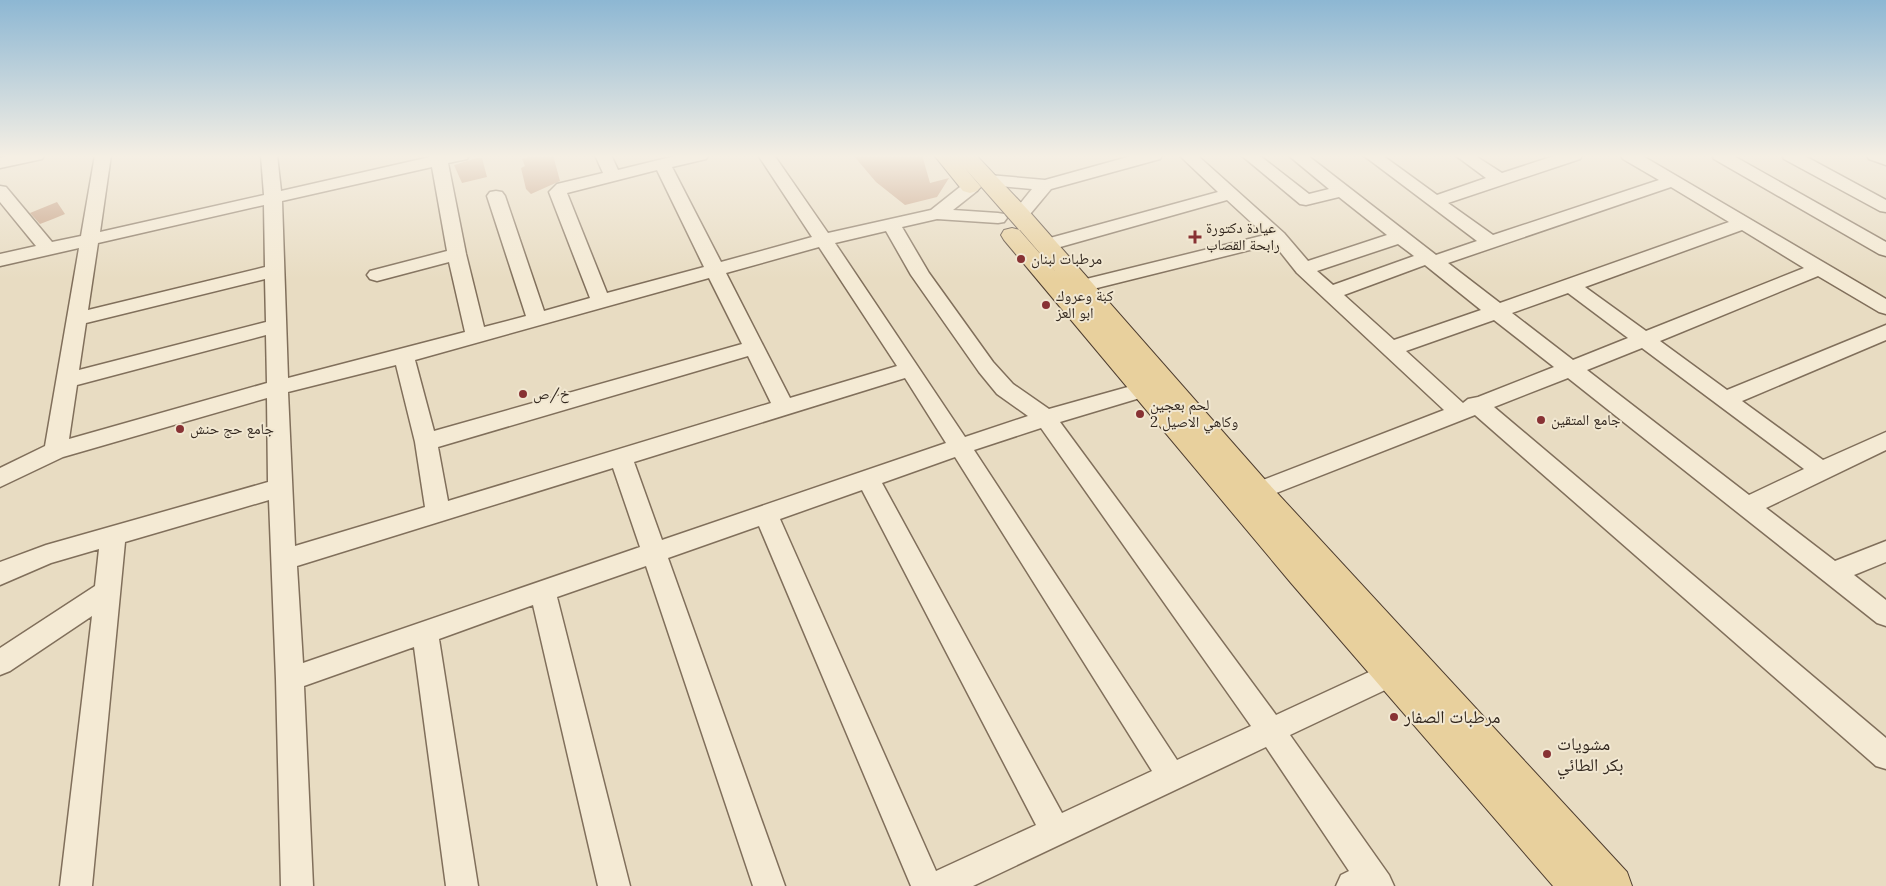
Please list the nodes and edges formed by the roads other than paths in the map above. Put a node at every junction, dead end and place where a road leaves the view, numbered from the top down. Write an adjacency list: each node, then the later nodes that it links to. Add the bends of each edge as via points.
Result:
1 (4, 196): 37 (street)
2 (96, 196): 33 (street)
3 (272, 196): 33 (street)
4 (273, 196): 45 (street)
5 (446, 196): 39 (street)
6 (496, 196): 53 (street)
7 (560, 196): 50 (street)
8 (679, 196): 43 (street)
9 (794, 196): 34 (street)
10 (990, 196): 25 (main road)
11 (992, 196): 25 (main road)
12 (1006, 196): 25 (street)
13 (1006, 196): 25 (street)
14 (1222, 196): 36 (street)
15 (1234, 196): 31 (street)
16 (1301, 196): 17 (street, via 1306,200)
17 (1321, 196)
18 (1349, 196): 32 (street)
19 (1429, 196): 26 (street)
20 (1449, 196): 26 (street)
21 (1627, 196): 35 (street)
22 (1699, 196): 29 (street)
23 (1792, 196): 38 (street)
24 (1866, 196): 27 (street)
25 (994, 200): 28 (street); 28 (street); 36 (main road); 66 (main road)
26 (1435, 201): 35 (street)
27 (1886, 207)
28 (937, 214): 30 (street)
29 (1745, 223): 42 (street); 47 (street)
30 (891, 224): 34 (street); 70 (street, via 920,275 986,367 1005,389)
31 (1278, 237): 44 (street); 48 (street)
32 (1401, 237): 41 (street); 44 (street)
33 (90, 239): 37 (street); 54 (street)
34 (823, 240): 43 (street); 62 (street)
35 (1492, 243): 41 (street)
36 (1046, 245): 48 (main road)
37 (48, 249): 40 (street)
38 (1886, 250)
39 (456, 254): 46 (street); 57 (street)
40 (0, 260)
41 (1430, 260): 49 (street); 52 (street)
42 (1820, 268): 51 (street); 58 (street)
43 (716, 269): 50 (street); 59 (street)
44 (1304, 269): 49 (street)
45 (274, 271): 54 (street); 55 (street)
46 (377, 275)
47 (1570, 285): 52 (street); 58 (street)
48 (1081, 286): 80 (main road)
49 (1330, 293): 60 (street)
50 (600, 300): 53 (street)
51 (1886, 308)
52 (1496, 312): 60 (street); 63 (street)
53 (537, 318): 57 (street)
54 (77, 319): 64 (street)
55 (276, 326): 64 (street); 65 (street)
56 (1886, 332): 67 (street)
57 (476, 335): 61 (street)
58 (1644, 341): 63 (street); 67 (street)
59 (754, 346): 68 (street); 72 (street)
60 (1391, 349): 69 (street)
61 (404, 356): 65 (street); 72 (street)
62 (910, 369): 68 (street); 73 (street)
63 (1569, 369): 69 (street); 81 (street)
64 (68, 380): 74 (street)
65 (276, 388): 74 (street); 79 (street)
66 (1142, 390): 70 (street); 95 (main road)
67 (1724, 400): 76 (street)
68 (784, 407): 75 (street)
69 (1468, 408): 80 (street); 98 (street)
70 (1046, 418): 73 (street); 97 (street)
71 (1886, 440): 76 (street)
72 (426, 442): 82 (street)
73 (959, 447): 78 (street); 99 (street)
74 (56, 451): 77 (street)
75 (621, 457): 82 (street); 86 (street)
76 (1822, 471): 81 (street)
77 (0, 478)
78 (868, 479): 83 (street); 100 (street)
79 (280, 488): 84 (street); 87 (street)
80 (1258, 491): 110 (main road)
81 (1748, 506): 88 (street)
82 (438, 513): 87 (street)
83 (766, 515): 86 (street); 107 (street)
84 (113, 536): 89 (street, via 46,555); 90 (street)
85 (1886, 551): 88 (street)
86 (654, 553): 91 (street); 106 (street)
87 (283, 560): 96 (street)
88 (1833, 573): 92 (street)
89 (0, 575)
90 (107, 592): 94 (street); 101 (street)
91 (543, 592): 93 (street); 105 (street)
92 (1886, 615)
93 (425, 632): 96 (street); 104 (street)
94 (0, 663)
95 (1392, 674): 97 (street); 109 (main road)
96 (290, 679): 103 (street)
97 (1271, 731): 99 (street); 102 (street)
98 (1886, 756)
99 (1172, 777): 100 (street)
100 (1056, 831): 108 (street)
101 (72, 881)
102 (1367, 883)
103 (297, 886)
104 (462, 886)
105 (614, 886)
106 (769, 886)
107 (928, 886)
108 (938, 886)
109 (1578, 886)
110 (1613, 886)

